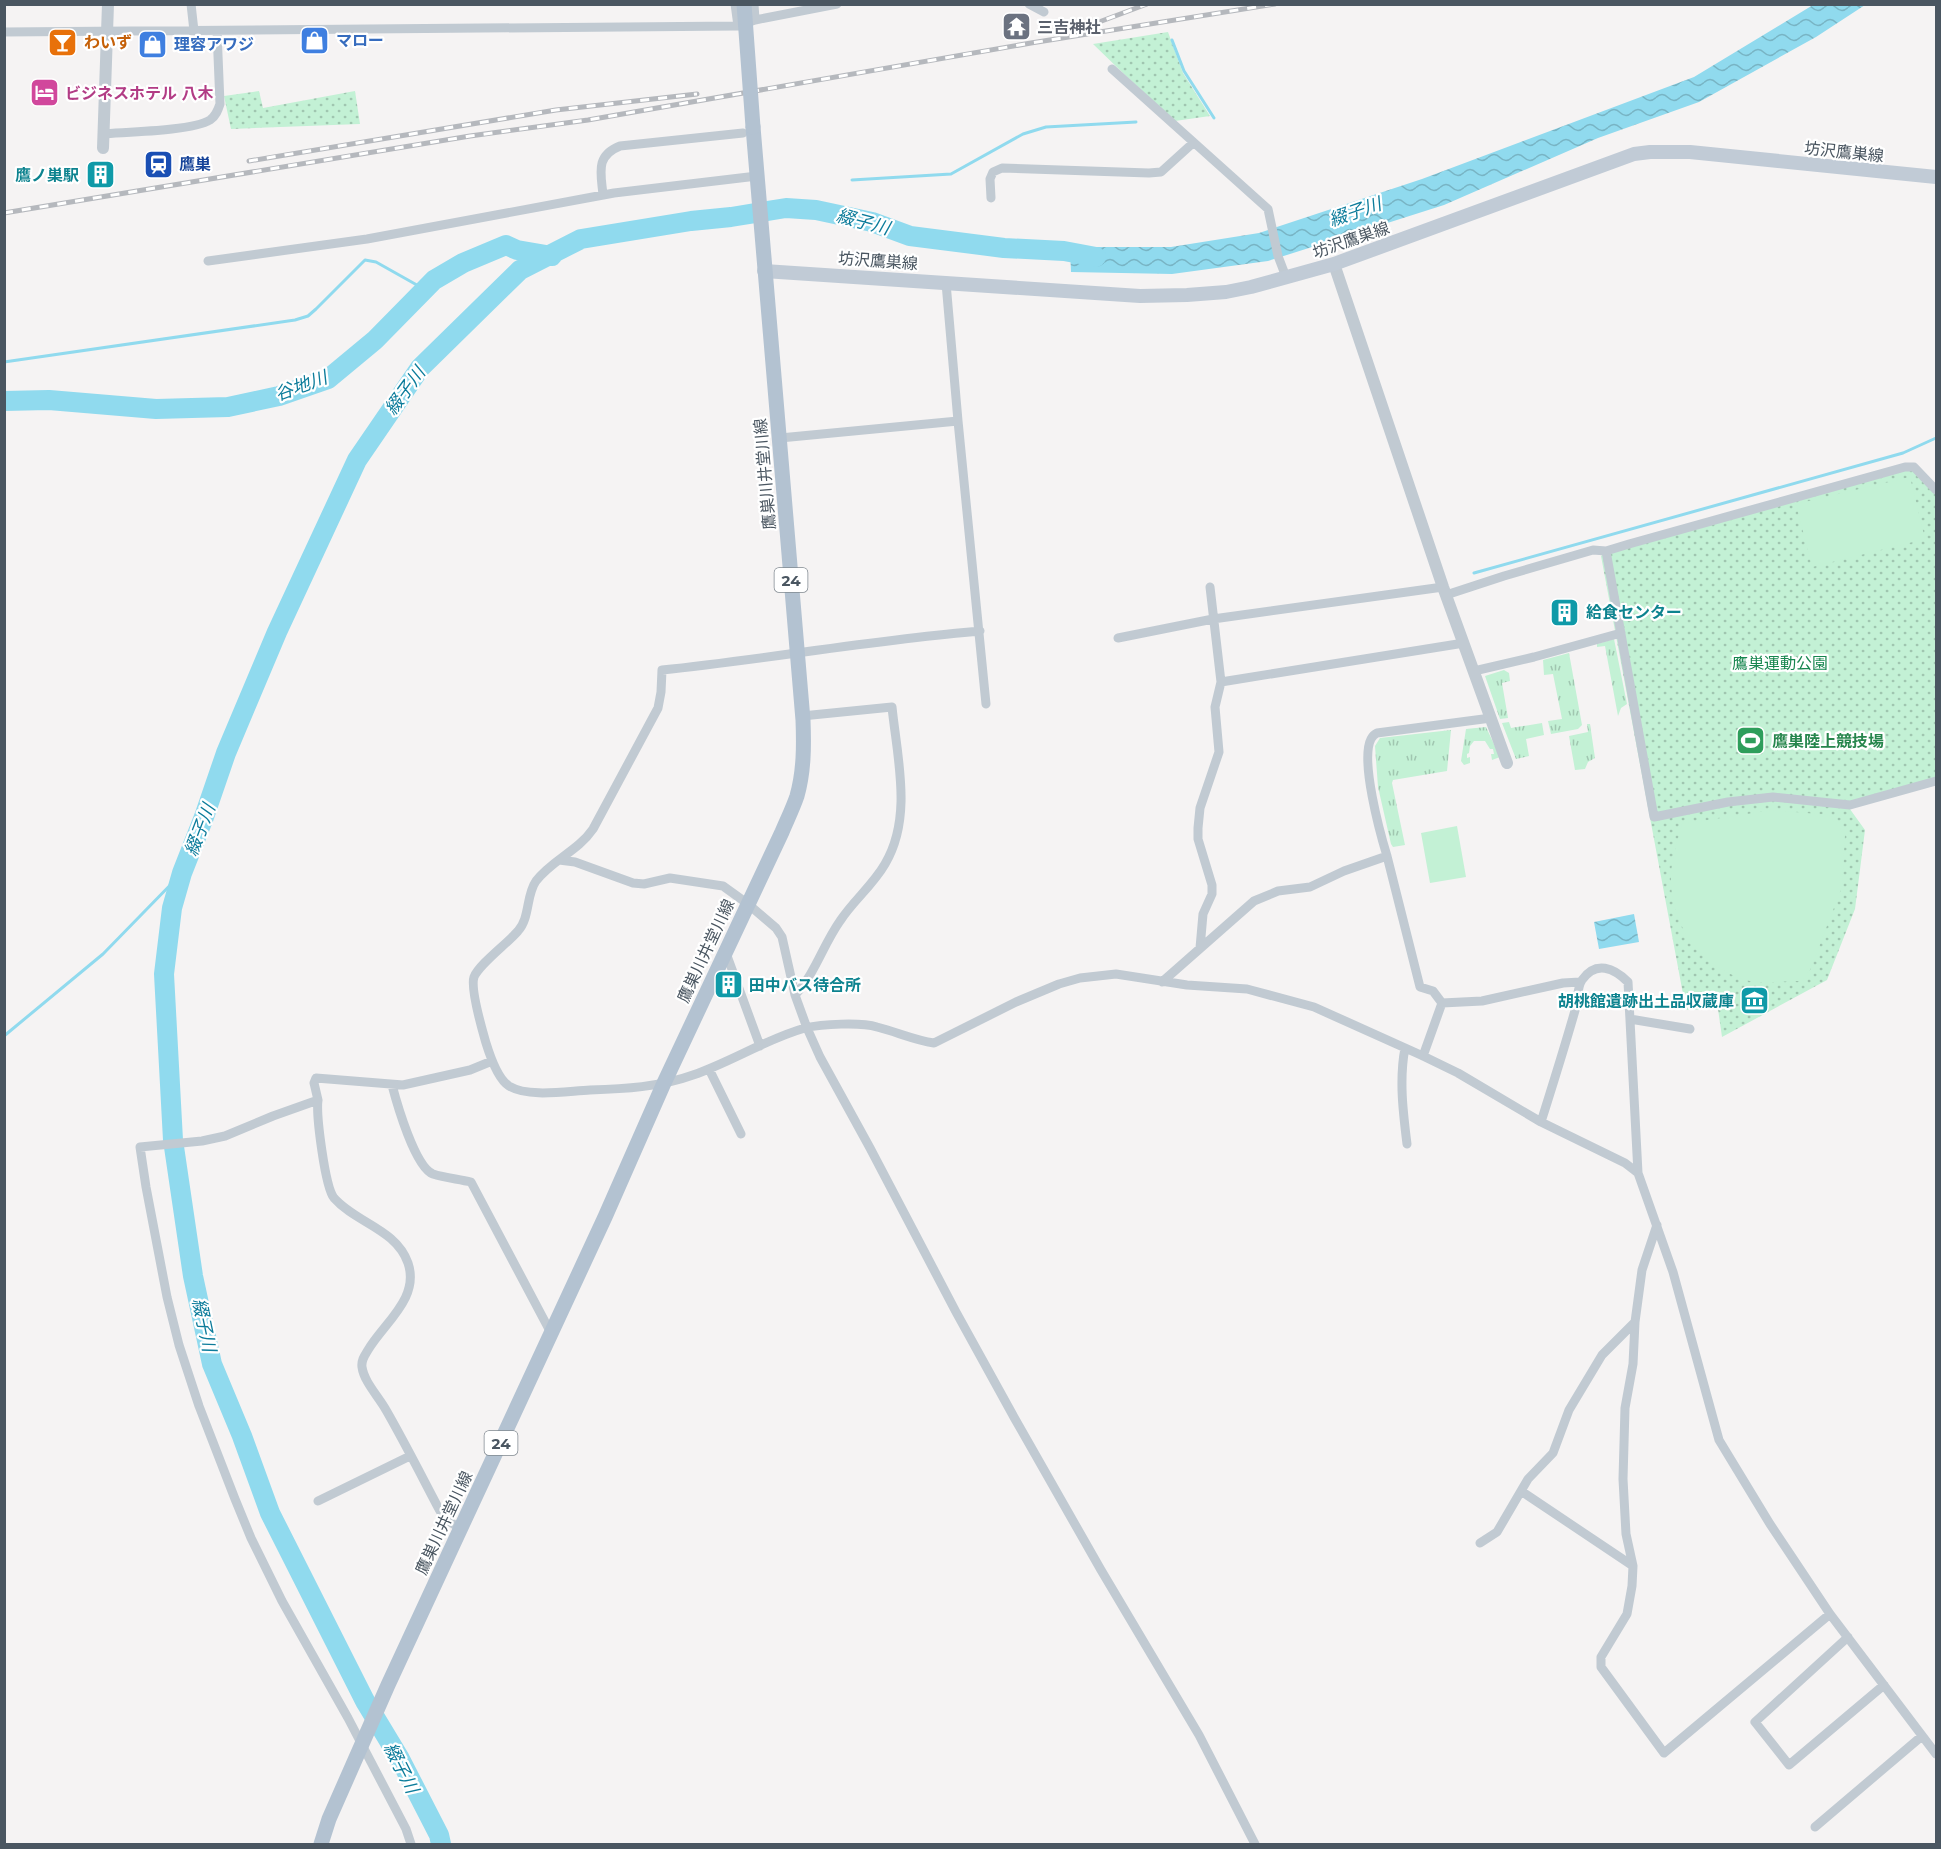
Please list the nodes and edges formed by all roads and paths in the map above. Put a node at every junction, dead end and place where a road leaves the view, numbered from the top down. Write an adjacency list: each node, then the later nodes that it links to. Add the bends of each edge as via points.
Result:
1 (108, 4): 11 (street)
2 (191, 4): 12 (street)
3 (735, 4): 10 (street)
4 (744, 4): 16 (main road, 鷹巣川井堂川線 / 24, bridge)
5 (754, 4): 9 (street)
6 (837, 4): 9 (street)
7 (1029, 4): 8 (street)
8 (1044, 12)
9 (755, 20): 10 (street)
10 (738, 26): 13 (street)
11 (106, 30): 12 (street); 14 (street); 17 (street)
12 (194, 31): 13 (street)
13 (217, 31): 17 (street, via 220,104 210,120 167,130)
14 (4, 32)
15 (1112, 69): 18 (street)
16 (748, 130): 21 (main road, 鷹巣川井堂川線 / 24); 22 (street, via 613,149 600,169)
17 (103, 134): 19 (street)
18 (1193, 144): 23 (street, via 1161,172 1002,168 993,172 990,179); 27 (street, via 1268,209)
19 (103, 148)
20 (1936, 177): 25 (main road, 坊沢鷹巣線, via 1690,152 1635,154)
21 (757, 180): 22 (street); 26 (main road, 鷹巣川井堂川線 / 24)
22 (603, 195): 24 (street, via 367,239)
23 (991, 198)
24 (208, 261)
25 (1334, 264): 27 (main road, 坊沢鷹巣線); 34 (street)
26 (764, 271): 28 (main road, 坊沢鷹巣線); 30 (main road, 鷹巣川井堂川線 / 24)
27 (1284, 273): 28 (main road, 坊沢鷹巣線, via 1226,292 1187,295 1140,296)
28 (946, 283): 29 (street)
29 (958, 421): 30 (street); 36 (street)
30 (780, 438): 40 (main road, 鷹巣川井堂川線 / 24)
31 (1936, 490): 32 (street, via 1914,467 1905,467)
32 (1606, 550): 34 (street, via 1593,550); 37 (street)
33 (1210, 587): 35 (street)
34 (1444, 591): 35 (street); 39 (street)
35 (1213, 619): 38 (street); 42 (street)
36 (980, 631): 40 (street); 43 (street)
37 (1621, 633): 41 (street); 47 (street, via 1654,818 1773,797 1850,805)
38 (1118, 638)
39 (1464, 643): 41 (street); 42 (street)
40 (796, 652): 44 (main road, 鷹巣川井堂川線 / 24); 49 (street, via 662,670 658,708 611,798 585,841)
41 (1474, 671): 45 (street)
42 (1221, 682): 51 (street, via 1215,707 1219,752 1200,808 1198,828 1212,885 1203,914)
43 (986, 704)
44 (802, 716): 50 (main road, 鷹巣川井堂川線 / 24, via 804,747 796,798); 55 (street, via 892,707 902,804 886,863 841,919 806,983)
45 (1491, 718): 46 (street); 48 (street, via 1377,733 1371,738 1367,752 1371,788)
46 (1507, 763)
47 (1936, 781)
48 (1387, 856): 51 (street, via 1310,887 1260,897); 56 (street, via 1420,987 1433,991)
49 (559, 860): 50 (street, via 633,883 670,878 709,882 723,886); 63 (street, via 536,881 521,928 475,974 472,988)
50 (748, 904): 52 (main road, 鷹巣川井堂川線 / 24); 55 (street, via 782,937)
51 (1200, 948): 53 (street)
52 (726, 952): 60 (street); 65 (main road, 鷹巣川井堂川線 / 24)
53 (1162, 982): 58 (street, via 1116,974 1080,978 1016,1002 934,1043 860,1023); 61 (street, via 1272,994 1314,1007)
54 (1580, 982): 56 (street, via 1482,1001); 57 (street, via 1588,973 1601,968 1616,971 1628,982); 68 (street, via 1574,1015)
55 (795, 995): 58 (street)
56 (1442, 1003): 62 (street)
57 (1630, 1019): 59 (street); 71 (street)
58 (807, 1028): 60 (street); 90 (street, via 961,1322 1199,1735)
59 (1690, 1029)
60 (760, 1046): 64 (street)
61 (1405, 1048): 62 (street); 70 (street, via 1402,1094)
62 (1423, 1056): 68 (street)
63 (492, 1061): 65 (street, via 506,1084 532,1092); 66 (street, via 470,1070)
64 (709, 1070): 65 (street); 69 (street)
65 (664, 1083): 74 (main road, 鷹巣川井堂川線 / 24)
66 (392, 1085): 67 (street, via 316,1078); 74 (street, via 408,1137 426,1169 432,1174 471,1182)
67 (318, 1100): 75 (street, via 318,1125 330,1192 343,1206 392,1238 411,1276 405,1300 361,1365); 85 (street, via 225,1136 140,1147 167,1297 199,1406 250,1538)
68 (1541, 1122): 71 (street)
69 (741, 1134)
70 (1407, 1144)
71 (1638, 1173): 72 (street)
72 (1657, 1225): 73 (street, via 1642,1270); 81 (street, via 1719,1440)
73 (1635, 1322): 76 (street, via 1602,1355 1569,1410 1553,1453); 80 (street, via 1634,1364 1625,1408 1623,1479 1626,1534)
74 (551, 1333): 78 (main road, 鷹巣川井堂川線 / 24)
75 (410, 1456): 77 (street); 78 (street, via 440,1511)
76 (1521, 1491): 79 (street, via 1497,1532); 80 (street)
77 (318, 1501)
78 (461, 1529): 85 (main road, 鷹巣川井堂川線 / 24)
79 (1480, 1543)
80 (1633, 1566): 81 (street, via 1627,1614 1601,1657 1601,1667 1664,1753)
81 (1830, 1614): 82 (street)
82 (1848, 1637): 83 (street); 83 (street, via 1755,1722 1789,1765)
83 (1884, 1685): 84 (street)
84 (1922, 1736): 86 (street); 87 (street)
85 (363, 1744): 88 (main road, 鷹巣川井堂川線 / 24); 89 (street)
86 (1936, 1754)
87 (1815, 1827)
88 (321, 1845)
89 (411, 1845)
90 (1255, 1845)

